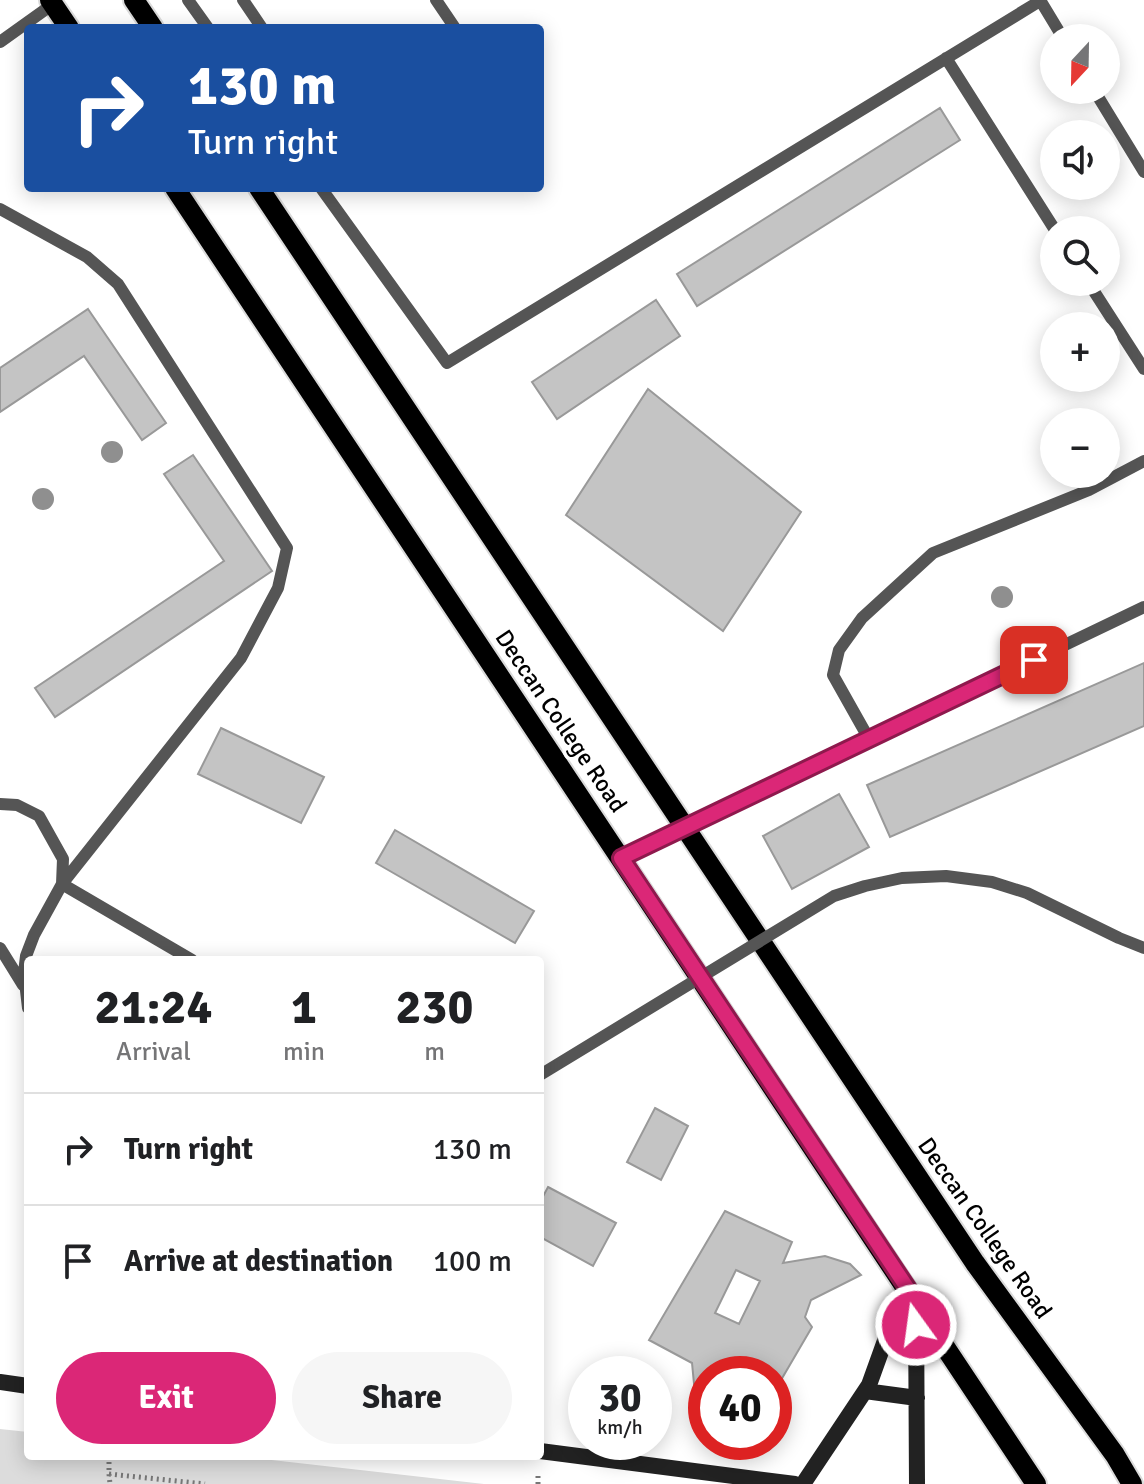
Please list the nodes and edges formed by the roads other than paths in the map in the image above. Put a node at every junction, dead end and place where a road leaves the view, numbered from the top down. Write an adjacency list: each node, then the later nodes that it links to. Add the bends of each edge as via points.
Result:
1 (134, 0): 8 (main road)
2 (188, 0): 9 (lane)
3 (243, 0): 10 (lane)
4 (436, 0): 11 (lane)
5 (1040, 0): 12 (lane); 14 (lane)
6 (51, 2): 7 (main road); 13 (lane)
7 (66, 24)
8 (150, 24)
9 (205, 24)
10 (259, 24)
11 (452, 24)
12 (1055, 24)
13 (0, 42)
14 (946, 58): 19 (lane, via 447,363); 21 (lane)
15 (1103, 104): 16 (lane)
16 (1144, 172)
17 (178, 192): 29 (main road, Deccan College Road)
18 (262, 192): 28 (main road, Deccan College Road)
19 (324, 192)
20 (0, 209): 30 (lane, via 87,257 118,284 287,548 278,588 241,658)
21 (1046, 216)
22 (1097, 296): 23 (lane)
23 (1144, 369)
24 (1144, 461): 26 (lane, via 1089,490 933,553 862,618 839,650 833,675)
25 (1144, 607): 26 (lane)
26 (869, 739): 28 (lane)
27 (0, 804): 30 (lane, via 17,805 39,816 63,859)
28 (685, 827): 29 (lane); 47 (main road, Deccan College Road, via 975,1263)
29 (621, 858): 37 (main road, Deccan College Road)
30 (62, 884): 33 (lane); 34 (lane)
31 (0, 948): 35 (lane)
32 (1144, 948): 36 (lane, bridge, via 992,882 902,878 834,896)
33 (26, 956)
34 (185, 956)
35 (24, 994)
36 (544, 1073)
37 (910, 1293): 40 (street); 41 (street); 46 (main road, Deccan College Road)
38 (0, 1382): 39 (street)
39 (24, 1385)
40 (865, 1391): 41 (street); 44 (street)
41 (917, 1398): 45 (street)
42 (544, 1452): 43 (street)
43 (795, 1484)
44 (803, 1484)
45 (917, 1484)
46 (1036, 1484)
47 (1132, 1484)

